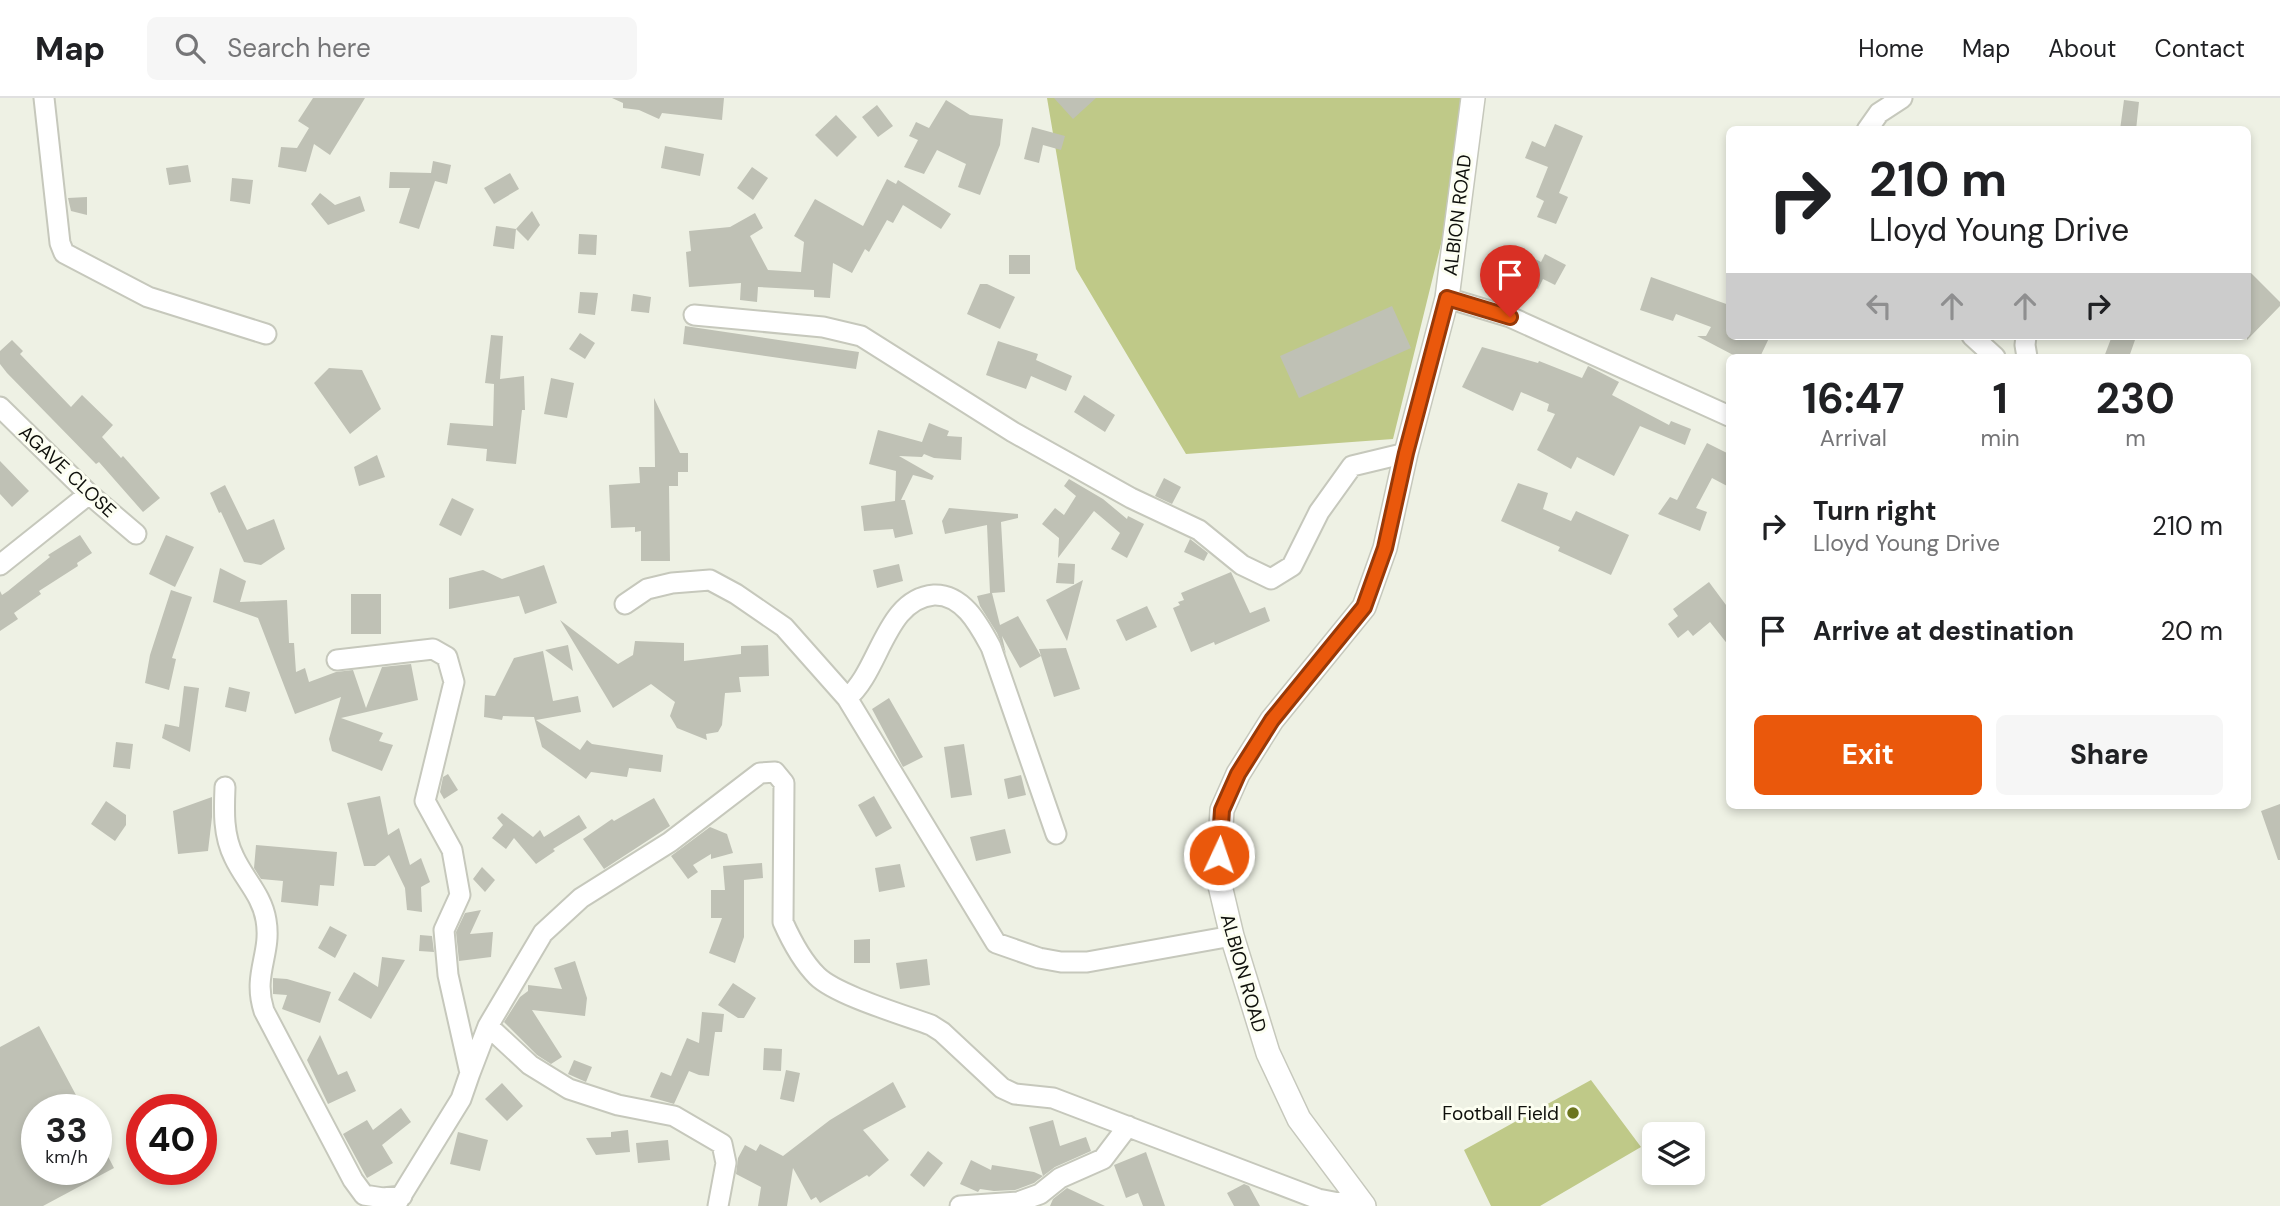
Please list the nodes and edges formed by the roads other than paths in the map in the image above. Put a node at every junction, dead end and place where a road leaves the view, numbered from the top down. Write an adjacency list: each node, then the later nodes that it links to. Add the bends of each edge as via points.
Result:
1 (44, 98): 7 (street, via 64,253 148,297)
2 (1472, 98): 5 (street, ALBION ROAD)
3 (1902, 98): 4 (street, via 1879,113)
4 (1870, 126)
5 (1447, 298): 11 (street, via 1510,317); 12 (street, ALBION ROAD)
6 (694, 315): 12 (street, via 823,327 861,336 1013,432 1130,498 1199,530 1242,565 1270,579 1292,565 1320,512 1352,466)
7 (265, 334)
8 (1976, 340): 9 (street)
9 (1992, 354)
10 (0, 407): 13 (street, AGAVE CLOSE)
11 (1726, 415)
12 (1406, 453): 21 (street, ALBION ROAD, via 1385,548 1364,607 1272,720 1222,810 1218,877)
13 (89, 495): 14 (street, AGAVE CLOSE); 15 (street)
14 (136, 534)
15 (0, 565)
16 (625, 604): 18 (street, via 647,589 710,580 784,627)
17 (337, 660): 23 (street, via 433,649 447,657 454,682 425,801 452,850 460,895 444,930 448,975)
18 (847, 698): 20 (street, via 864,681 889,629 906,607 920,597 936,595 961,604 991,646); 21 (street, via 996,943 1040,958 1087,962)
19 (225, 787): 25 (street, via 226,833 267,922 258,994 264,1011 353,1180 364,1195)
20 (1056, 834)
21 (1232, 936): 26 (street, ALBION ROAD, via 1268,1052 1299,1119)
22 (488, 1026): 23 (street); 24 (street, via 543,933 581,898 670,842 760,773 775,772 784,783 783,922 818,977 834,988 942,1032 1002,1088 1053,1098); 27 (street, via 530,1065 569,1088 674,1116 722,1144 726,1163)
23 (470, 1073): 25 (street, via 461,1099)
24 (1128, 1126): 26 (street, via 1318,1199); 28 (street, via 1103,1159 1060,1178 1040,1194 1018,1202)
25 (398, 1201)
26 (1361, 1202)
27 (718, 1206)
28 (960, 1206)

